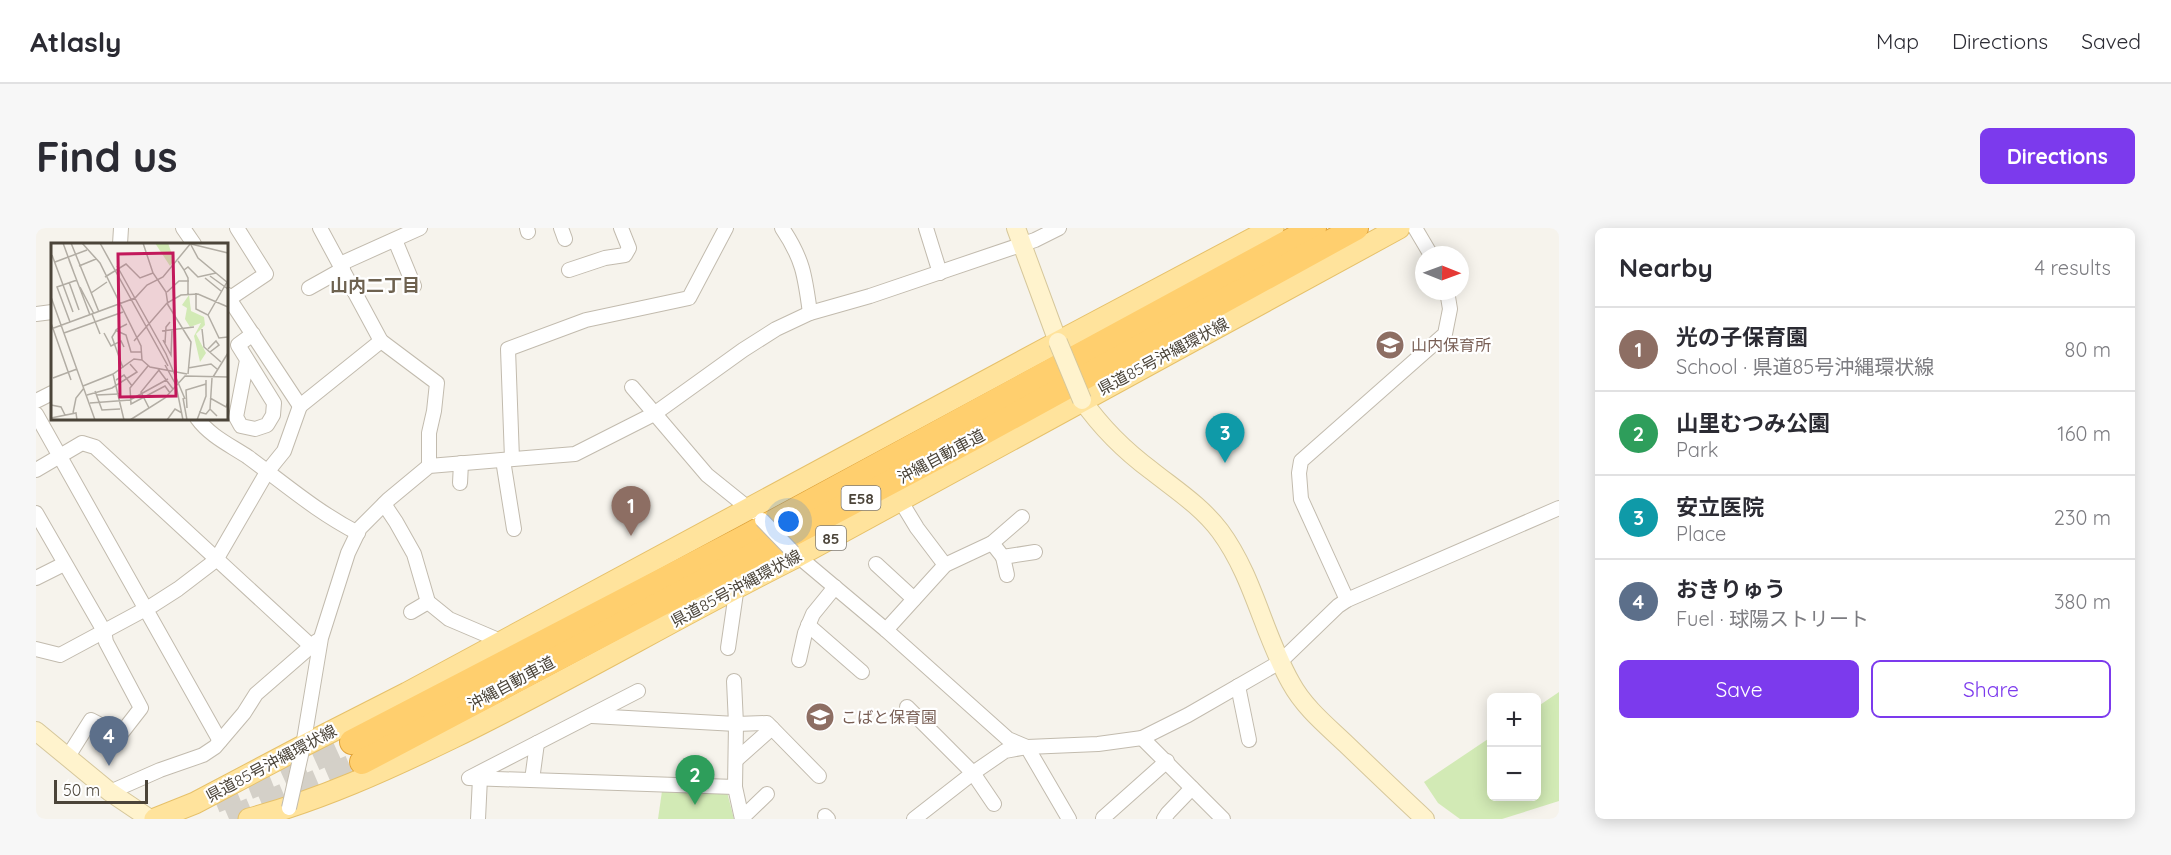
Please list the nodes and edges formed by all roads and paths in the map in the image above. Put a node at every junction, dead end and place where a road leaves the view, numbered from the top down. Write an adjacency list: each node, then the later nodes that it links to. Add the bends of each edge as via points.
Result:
1 (121, 228): 19 (street)
2 (183, 228): 20 (street)
3 (237, 228): 28 (street, via 266,274)
4 (320, 228): 23 (street)
5 (420, 228): 18 (street)
6 (621, 228): 24 (street, via 630,248 625,255)
7 (726, 228): 46 (street, via 690,298 586,320 508,349)
8 (782, 228): 22 (street)
9 (797, 228): 22 (street)
10 (926, 228): 25 (street)
11 (1059, 228): 17 (street, via 1035,240)
12 (1273, 228): 35 (main road, 県道85号沖縄環状線)
13 (1314, 228): 14 (highway, 沖縄自動車道 / E58, via 357,752 970,440)
14 (1356, 228)
15 (1399, 228): 39 (main road, 県道85号沖縄環状線 / 85)
16 (1415, 228): 21 (street)
17 (1019, 236): 25 (street); 35 (street)
18 (394, 240): 23 (street); 26 (street)
19 (120, 243)
20 (193, 243)
21 (1426, 246)
22 (797, 251): 31 (street)
23 (341, 266): 27 (street); 34 (street)
24 (569, 270)
25 (940, 273): 31 (street)
26 (414, 286)
27 (309, 288)
28 (228, 298): 33 (street)
29 (1448, 300): 73 (street, via 1445,334 1301,461 1301,499)
30 (51, 312): 32 (street)
31 (810, 313): 43 (street, via 742,350)
32 (36, 314)
33 (253, 334): 36 (street, via 238,345); 41 (street)
34 (381, 341): 41 (street); 48 (street, via 436,383)
35 (1058, 342): 39 (street, bridge); 56 (main road, 県道85号沖縄環状線)
36 (247, 360): 36 (street, via 274,403 267,425 255,429 241,426 236,417)
37 (632, 387): 43 (street)
38 (51, 394): 40 (street)
39 (1082, 400): 52 (main road, 県道85号沖縄環状線 / 85); 85 (street, via 1124,447 1194,503 1219,530 1249,582)
40 (36, 401)
41 (300, 406): 50 (street, via 284,451)
42 (36, 414): 45 (street)
43 (654, 414): 46 (street, via 575,454); 56 (street, via 707,475)
44 (198, 420): 50 (street, via 205,429)
45 (61, 455): 49 (street); 64 (street, via 82,443 95,447); 75 (street)
46 (507, 460): 47 (street); 58 (street)
47 (461, 463): 48 (street); 51 (street)
48 (429, 466): 53 (street)
49 (36, 470)
50 (267, 472): 59 (street, via 331,519); 64 (street)
51 (460, 483)
52 (900, 500): 62 (main road, 県道85号沖縄環状線 / 85); 67 (street)
53 (384, 504): 59 (street); 74 (street, via 414,554)
54 (1559, 508): 73 (street)
55 (36, 513): 65 (street)
56 (756, 514): 62 (street, bridge); 81 (main road, 県道85号沖縄環状線)
57 (1022, 517): 60 (street)
58 (514, 528)
59 (358, 533): 80 (street)
60 (992, 543): 63 (street); 67 (street)
61 (1035, 552): 63 (street)
62 (796, 554): 70 (main road, 県道85号沖縄環状線 / 85); 71 (street)
63 (1003, 557): 68 (street)
64 (216, 560): 75 (street); 80 (street)
65 (64, 564): 69 (street); 79 (street)
66 (876, 564): 72 (street)
67 (945, 565): 72 (street)
68 (1007, 575)
69 (36, 578)
70 (737, 586): 82 (street); 113 (main road, 県道85号沖縄環状線 / 85, via 481,724)
71 (835, 587): 77 (street); 78 (street)
72 (914, 599): 78 (street)
73 (1347, 600): 85 (street)
74 (428, 602): 76 (street); 81 (street, via 449,619)
75 (147, 608): 79 (street); 97 (street)
76 (411, 612)
77 (808, 625): 84 (street); 86 (street)
78 (886, 630): 100 (street, via 1008,739)
79 (104, 631): 83 (street, via 60,655); 101 (street, via 141,708 120,735 91,720)
80 (316, 642): 97 (street, via 256,694); 99 (street)
81 (503, 642): 99 (main road, 県道85号沖縄環状線)
82 (728, 648)
83 (36, 649)
84 (799, 660)
85 (1280, 662): 88 (street); 124 (street, via 1304,703)
86 (862, 672)
87 (734, 681): 92 (street)
88 (1238, 686): 95 (street); 96 (street)
89 (638, 691): 91 (street)
90 (908, 707): 104 (street)
91 (590, 716): 92 (street); 98 (street)
92 (736, 724): 93 (street, via 767,723); 102 (street)
93 (772, 728): 102 (street); 105 (street)
94 (36, 731): 101 (street)
95 (1142, 738): 100 (street); 103 (street)
96 (1249, 740)
97 (220, 741): 110 (street, via 203,755)
98 (537, 743): 106 (street, via 469,778); 107 (street)
99 (303, 746): 113 (street, bridge); 117 (main road, 県道85号沖縄環状線, via 202,800)
100 (1027, 747): 104 (street, via 1005,751); 121 (street)
101 (68, 758): 110 (street)
102 (736, 760): 108 (street)
103 (1167, 761): 109 (street); 115 (street)
104 (974, 772): 112 (street); 120 (street)
105 (819, 776)
106 (480, 778): 107 (street); 119 (street)
107 (532, 780): 108 (street)
108 (735, 787): 114 (street)
109 (1192, 788): 122 (street); 123 (street)
110 (110, 792): 116 (street)
111 (767, 794): 114 (street)
112 (994, 804)
113 (288, 813): 118 (main road, 県道85号沖縄環状線 / 85)
114 (742, 818)
115 (1103, 818)
116 (150, 819)
117 (155, 819)
118 (249, 819)
119 (478, 819)
120 (914, 819)
121 (1069, 819)
122 (1164, 819)
123 (1223, 819)
124 (1425, 819)

